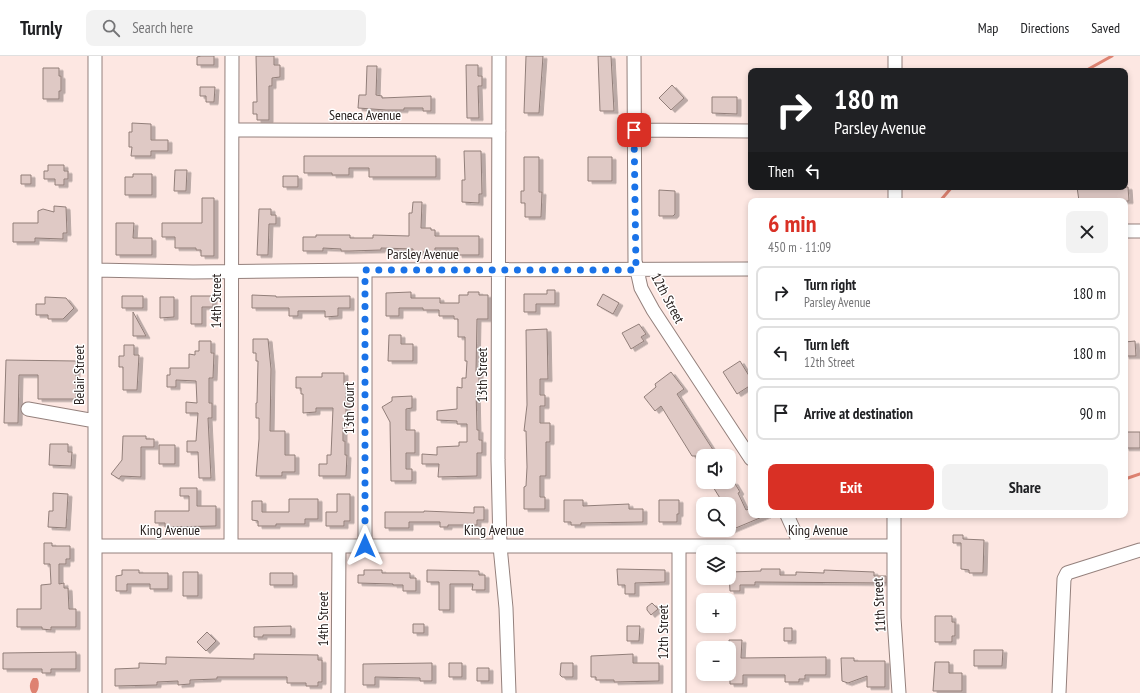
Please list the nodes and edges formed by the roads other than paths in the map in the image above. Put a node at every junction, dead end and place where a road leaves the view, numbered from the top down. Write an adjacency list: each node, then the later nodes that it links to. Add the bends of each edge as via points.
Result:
1 (95, 56): 14 (street, Belair Street)
2 (232, 56): 7 (street, 14th Street)
3 (499, 56): 9 (street, 13th Street)
4 (634, 56): 8 (street, 12th Street)
5 (895, 56): 6 (street)
6 (895, 68)
7 (232, 130): 9 (street, Seneca Avenue); 18 (street, 14th Street)
8 (634, 130): 10 (street); 17 (street, 12th Street)
9 (499, 131): 16 (street, 13th Street)
10 (748, 131)
11 (1128, 231): 12 (street)
12 (1140, 231)
13 (748, 269): 17 (street, Parsley Avenue)
14 (95, 270): 18 (street, Parsley Avenue); 20 (street, Belair Street)
15 (365, 270): 16 (street, Parsley Avenue); 18 (street, Parsley Avenue); 27 (street, 13th Court)
16 (499, 270): 17 (street, Parsley Avenue); 28 (street, 13th Street)
17 (636, 270): 21 (street, 12th Street, via 641,288 653,310)
18 (232, 272): 25 (street, 14th Street)
19 (28, 409): 20 (street)
20 (95, 422): 24 (street, Belair Street)
21 (748, 454)
22 (788, 518): 30 (street)
23 (894, 518): 31 (street, 11th Street)
24 (95, 546): 25 (street, King Avenue); 33 (street, Belair Street)
25 (231, 546): 26 (street, King Avenue)
26 (339, 546): 27 (street, King Avenue); 34 (street, 14th Street)
27 (365, 546): 28 (street, King Avenue)
28 (500, 546): 29 (street, King Avenue); 35 (street, 13th Street, via 506,608)
29 (679, 546): 30 (street, King Avenue); 36 (street, 12th Street)
30 (801, 546): 31 (street, King Avenue)
31 (893, 546): 37 (street, 11th Street, via 894,618)
32 (1140, 550): 38 (street, via 1067,573 1064,580)
33 (95, 693)
34 (338, 693)
35 (509, 693)
36 (679, 693)
37 (900, 693)
38 (1059, 693)

